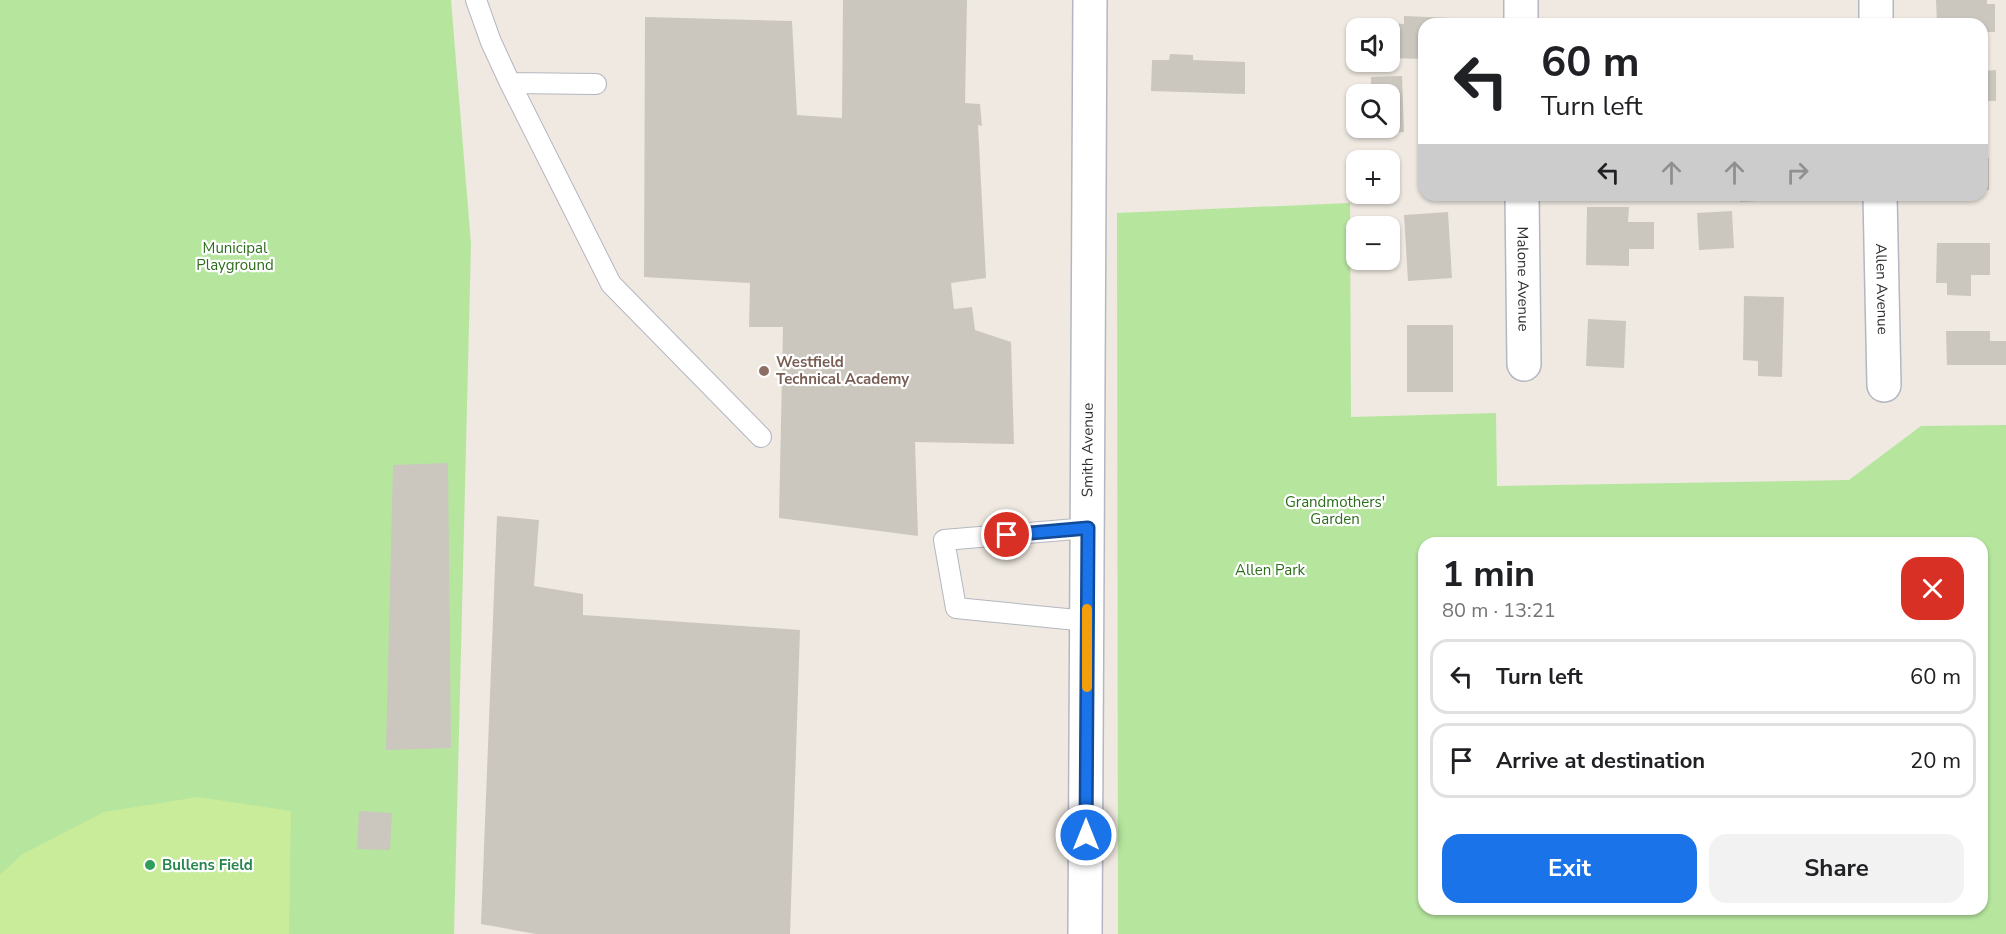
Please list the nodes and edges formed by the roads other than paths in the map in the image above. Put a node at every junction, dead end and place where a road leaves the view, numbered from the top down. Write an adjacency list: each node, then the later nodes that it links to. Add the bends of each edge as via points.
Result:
1 (476, 0): 7 (lane)
2 (1090, 0): 14 (street, Smith Avenue)
3 (1521, 0): 5 (street)
4 (1876, 0): 6 (street)
5 (1521, 18)
6 (1876, 18)
7 (510, 83): 8 (lane); 13 (lane, via 611,284)
8 (596, 84)
9 (1522, 201): 11 (street, Malone Avenue)
10 (1880, 201): 12 (street, Allen Avenue)
11 (1524, 364)
12 (1884, 385)
13 (761, 436)
14 (1088, 528): 15 (street, Smith Avenue); 15 (lane, via 944,540 956,608)
15 (1087, 621): 16 (street, Smith Avenue)
16 (1085, 934)

